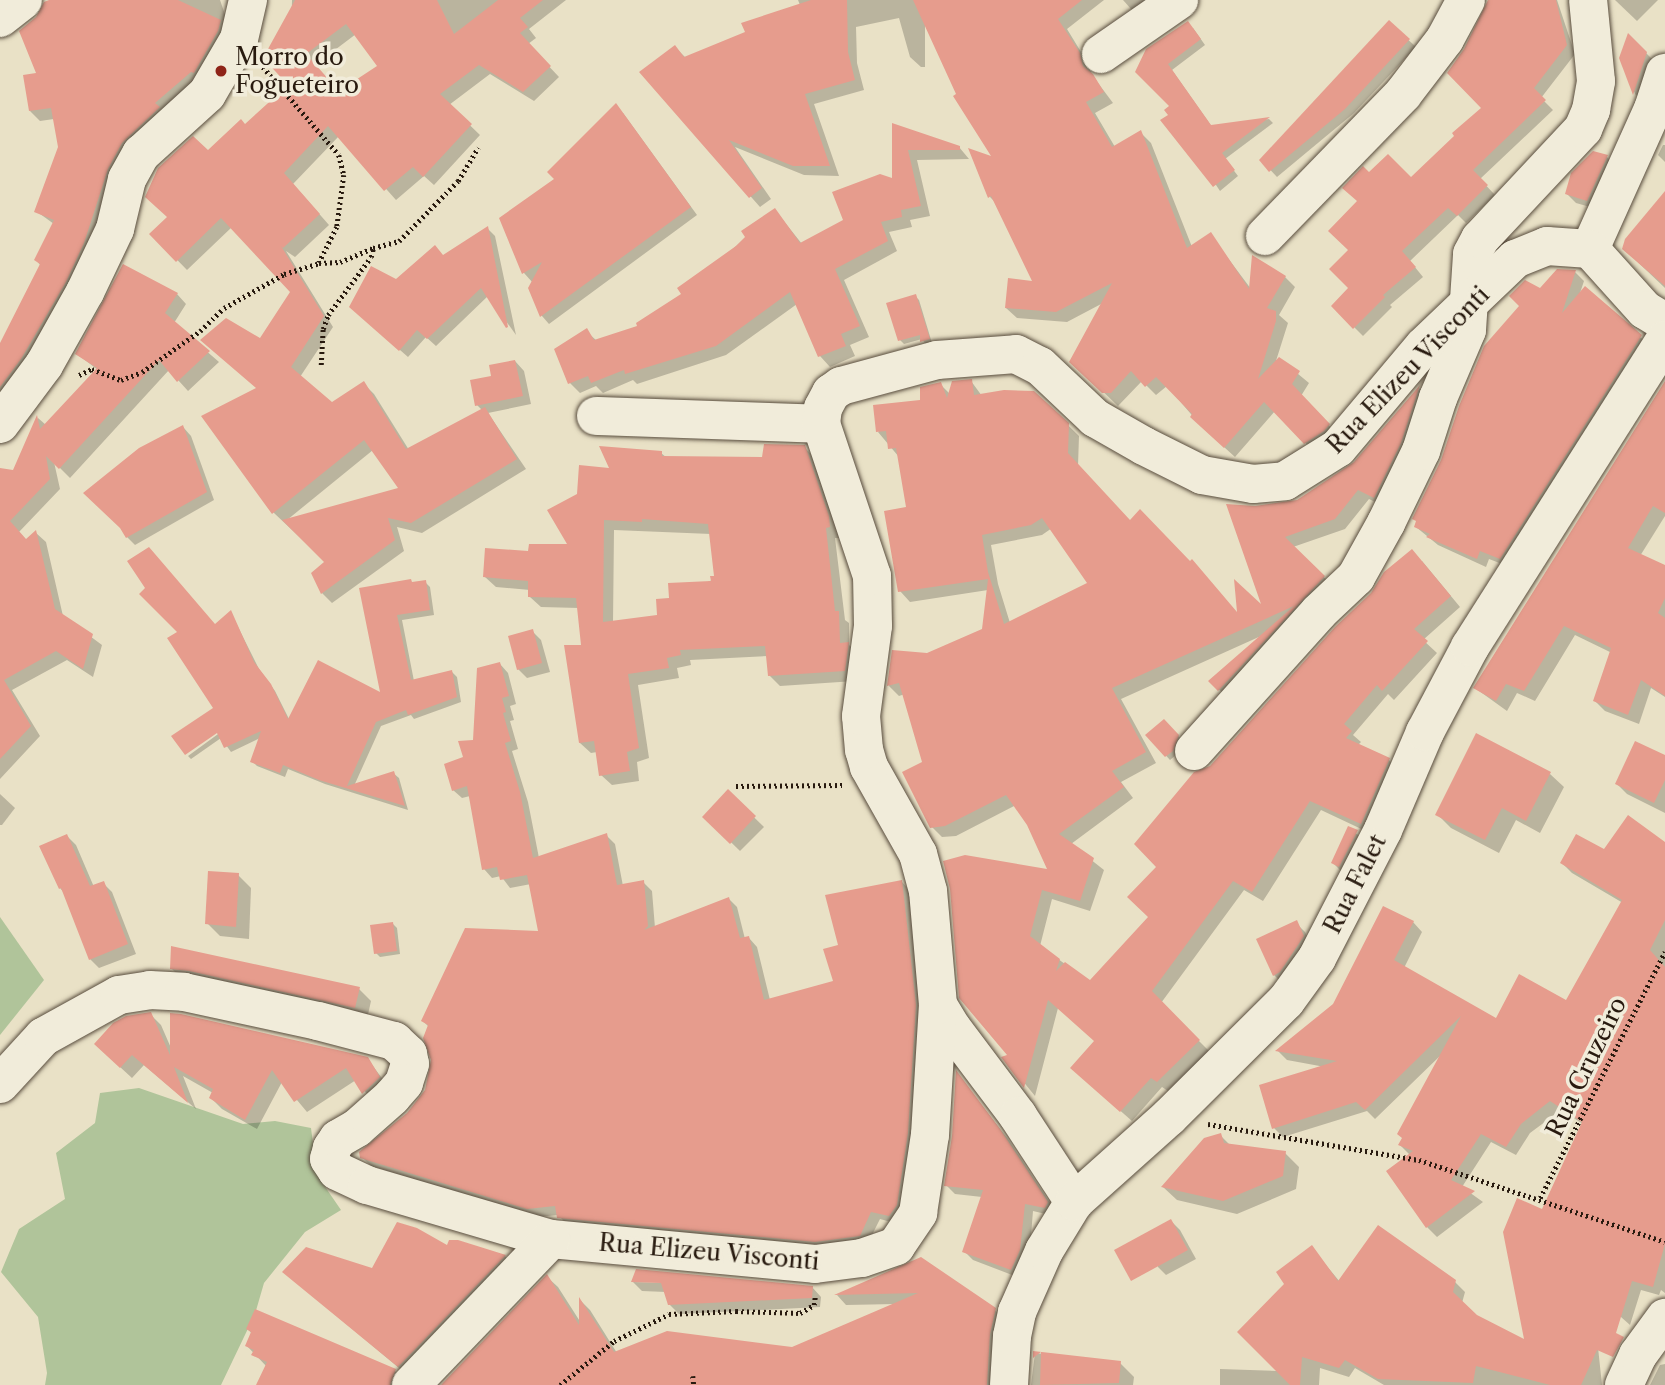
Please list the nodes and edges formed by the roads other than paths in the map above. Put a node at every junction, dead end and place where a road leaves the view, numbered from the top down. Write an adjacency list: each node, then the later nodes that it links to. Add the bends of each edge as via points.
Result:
1 (23, 0): 6 (street)
2 (248, 0): 15 (street, via 239,39 207,94 141,155 127,178 116,229 85,292 44,365)
3 (1179, 0): 7 (street)
4 (1466, 0): 9 (street, via 1445,39 1404,94)
5 (1588, 0): 11 (street, via 1596,80 1591,110 1583,129 1480,239 1469,271)
6 (0, 18)
7 (1101, 54)
8 (1665, 73): 10 (street, via 1654,109)
9 (1265, 236)
10 (1590, 249): 11 (street, Rua Elizeu Visconti, via 1548,246 1515,259); 12 (street, via 1645,310)
11 (1471, 303): 16 (street, Rua Elizeu Visconti, via 1424,346 1338,448 1285,481 1253,484 1202,475 1095,418 1040,366 1016,354 937,360 841,386 827,400); 17 (street, via 1468,330 1438,398 1421,452 1356,576)
12 (1665, 322)
13 (1665, 340): 20 (street, Rua Falet, via 1471,647 1425,732 1383,830 1317,958 1286,1001 1169,1118)
14 (596, 416): 16 (street)
15 (0, 424)
16 (821, 424): 18 (street, Rua Elizeu Visconti, via 872,576 873,626 861,716 864,750 918,854 928,891)
17 (1194, 751)
18 (938, 1005): 20 (street); 21 (street, Rua Elizeu Visconti, via 930,1135 918,1213 896,1245 862,1258 815,1264)
19 (0, 1084): 21 (street, Rua Elizeu Visconti, via 43,1037 118,995 150,990 184,992 394,1041 408,1054 404,1083 357,1128 338,1139 329,1159 337,1171 367,1185)
20 (1074, 1202): 24 (street, Rua Falet, via 1044,1251 1017,1312)
21 (551, 1239): 23 (street)
22 (1665, 1318): 25 (street, via 1638,1355)
23 (411, 1385)
24 (1009, 1385)
25 (1624, 1385)

